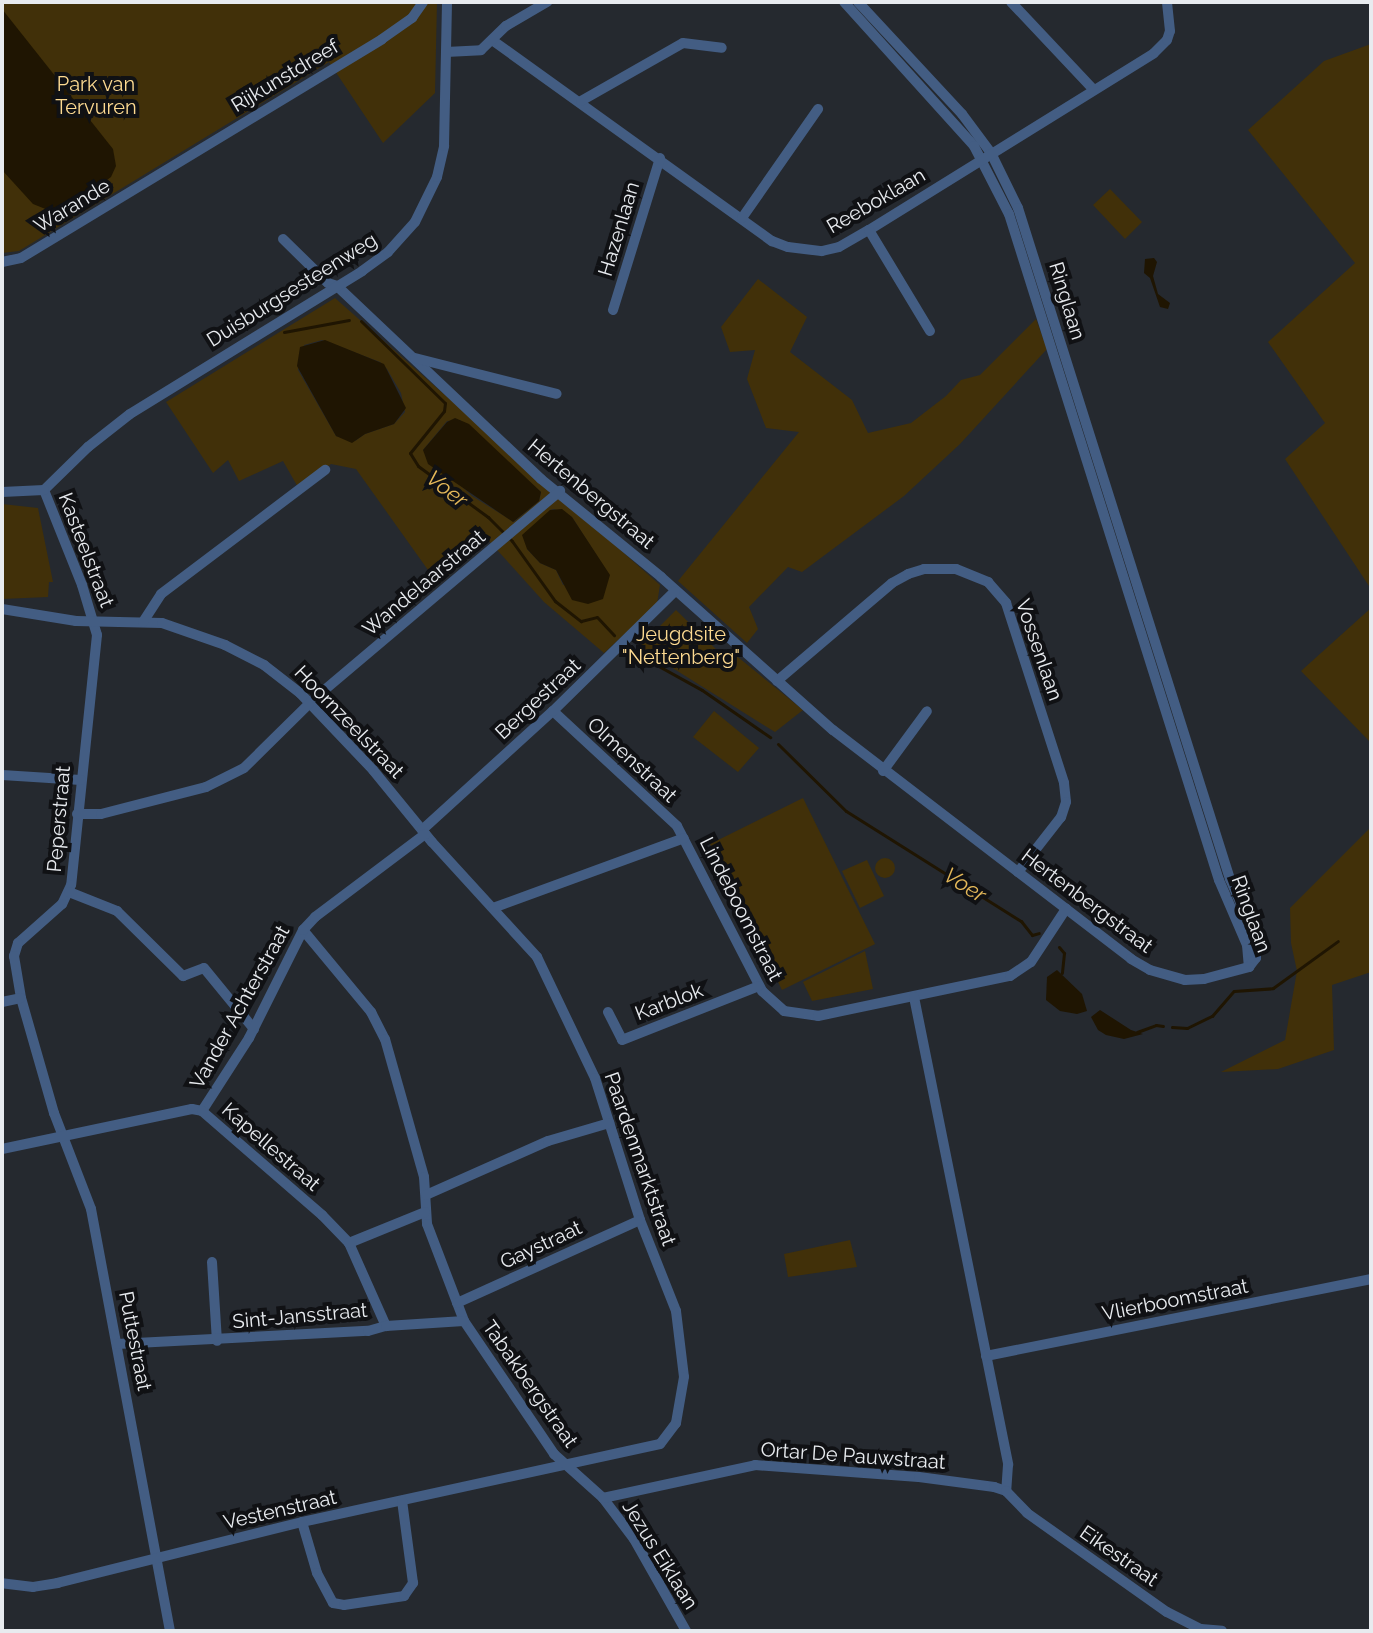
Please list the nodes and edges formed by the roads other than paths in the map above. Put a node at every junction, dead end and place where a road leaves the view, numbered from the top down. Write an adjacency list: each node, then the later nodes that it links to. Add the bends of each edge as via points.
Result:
1 (423, 2): 16 (street, Rijkunstdreef, via 412,18 382,39)
2 (447, 2): 10 (street, Duisburgsesteenweg)
3 (547, 2): 8 (street)
4 (844, 2): 14 (street, Ringlaan)
5 (858, 2): 14 (street, Ringlaan, via 962,114)
6 (1011, 2): 11 (street)
7 (1167, 2): 11 (street, Reeboklaan, via 1170,31 1162,47)
8 (492, 40): 10 (street, via 481,50); 12 (street, Reeboklaan)
9 (722, 48): 12 (street, via 683,43)
10 (446, 52): 21 (street, Duisburgsesteenweg, via 444,146 427,202 388,252)
11 (1093, 89): 14 (street, Reeboklaan)
12 (581, 101): 15 (street, Reeboklaan)
13 (818, 109): 17 (street)
14 (987, 155): 18 (street, Reeboklaan); 49 (street, Ringlaan, via 1016,231 1219,880 1247,945)
15 (660, 158): 17 (street, Reeboklaan); 22 (street, Hazenlaan)
16 (158, 174): 20 (street, Warande, via 21,258)
17 (742, 218): 18 (street, Reeboklaan, via 772,241 804,250 839,247)
18 (869, 230): 23 (street)
19 (283, 239): 21 (street, Hertenbergstraat)
20 (2, 262)
21 (337, 286): 24 (street, Hertenbergstraat); 27 (street, Duisburgsesteenweg, via 130,414)
22 (613, 310)
23 (930, 331)
24 (413, 358): 25 (street); 28 (street, Hertenbergstraat)
25 (557, 394)
26 (325, 470): 33 (street, via 161,594)
27 (44, 490): 29 (street); 32 (street, Kasteelstraat)
28 (560, 491): 30 (street, Hertenbergstraat); 35 (street, Wandelaarstraat)
29 (2, 492)
30 (675, 591): 34 (street, Hertenbergstraat); 36 (street, Bergestraat)
31 (2, 609): 32 (street, Hoornzeelstraat)
32 (95, 622): 33 (street, Hoornzeelstraat); 40 (street, Peperstraat)
33 (143, 622): 35 (street, Hoornzeelstraat, via 162,623 248,656)
34 (777, 681): 38 (street, Hertenbergstraat); 44 (street, Vossenlaan, via 908,574 956,569 988,582 1006,603 1066,802 1061,817)
35 (310, 702): 41 (street, Wandelaarstraat, via 250,764 220,781 117,811); 42 (street, Hoornzeelstraat)
36 (553, 711): 42 (street, Bergestraat); 43 (street, Olmenstraat)
37 (927, 711): 38 (street)
38 (883, 771): 44 (street, Hertenbergstraat)
39 (2, 775): 40 (street)
40 (81, 780): 41 (street, Peperstraat)
41 (77, 814): 45 (street, Peperstraat)
42 (424, 832): 46 (street, Paardenmarktstraat); 48 (street, Vander Achterstraat)
43 (684, 838): 46 (street, Lindeboomstraat); 50 (street, Lindeboomstraat)
44 (1018, 872): 47 (street, Hertenbergstraat)
45 (69, 892): 52 (street, Peperstraat, via 16,945); 55 (street, via 117,911 183,976 204,968)
46 (493, 908): 57 (street, Paardenmarktstraat, via 537,957 595,1078)
47 (1066, 909): 49 (street, Hertenbergstraat, via 1131,959 1162,975 1204,979); 51 (street, Lindeboomstraat, via 1043,946 1018,972)
48 (303, 930): 55 (street, Vander Achterstraat); 60 (street, via 371,1012 385,1039)
49 (1249, 967)
50 (759, 986): 51 (street, Lindeboomstraat, via 774,1005 806,1017); 54 (street, Karblok, via 622,1040)
51 (914, 997): 71 (street)
52 (21, 998): 53 (street); 58 (street, Peperstraat)
53 (2, 1002)
54 (608, 1012)
55 (254, 1029): 56 (street, Vander Achterstraat)
56 (202, 1111): 58 (street, Kapellestraat); 63 (street, Kapellestraat)
57 (609, 1123): 60 (street, via 548,1141); 62 (street, Paardenmarktstraat)
58 (63, 1135): 59 (street, Kapellestraat); 70 (street, Puttestraat, via 91,1209)
59 (2, 1149)
60 (426, 1195): 61 (street)
61 (425, 1212): 63 (street); 66 (street)
62 (640, 1220): 66 (street, Gaystraat); 72 (street, Paardenmarktstraat, via 678,1320 684,1351 682,1406 660,1444)
63 (349, 1243): 68 (street, Kapellestraat)
64 (212, 1262): 69 (street, Sint-Jansstraat)
65 (1371, 1279): 71 (street, Vlierboomstraat)
66 (457, 1303): 67 (street)
67 (464, 1321): 68 (street); 72 (street, Tabakbergstraat)
68 (386, 1326): 69 (street, Sint-Jansstraat)
69 (217, 1341): 70 (street, Sint-Jansstraat)
70 (117, 1344): 77 (street, Puttestraat)
71 (986, 1356): 73 (street, via 1008,1465)
72 (567, 1466): 74 (street, Jezus Eiklaan); 75 (street, Vestenstraat)
73 (1006, 1491): 74 (street, Ortar De Pauwstraat, via 919,1477 755,1465); 79 (street, Eikestraat, via 1027,1513)
74 (603, 1498): 81 (street, Jezus Eiklaan, via 634,1539)
75 (402, 1501): 76 (street, Vestenstraat); 76 (street, via 413,1583 404,1596 333,1603 317,1573)
76 (302, 1522): 77 (street, Vestenstraat)
77 (157, 1558): 78 (street, Vestenstraat, via 47,1586); 80 (street, Puttestraat)
78 (2, 1583)
79 (1202, 1630): 82 (street, Eikestraat)
80 (170, 1631)
81 (686, 1631)
82 (1222, 1631)

